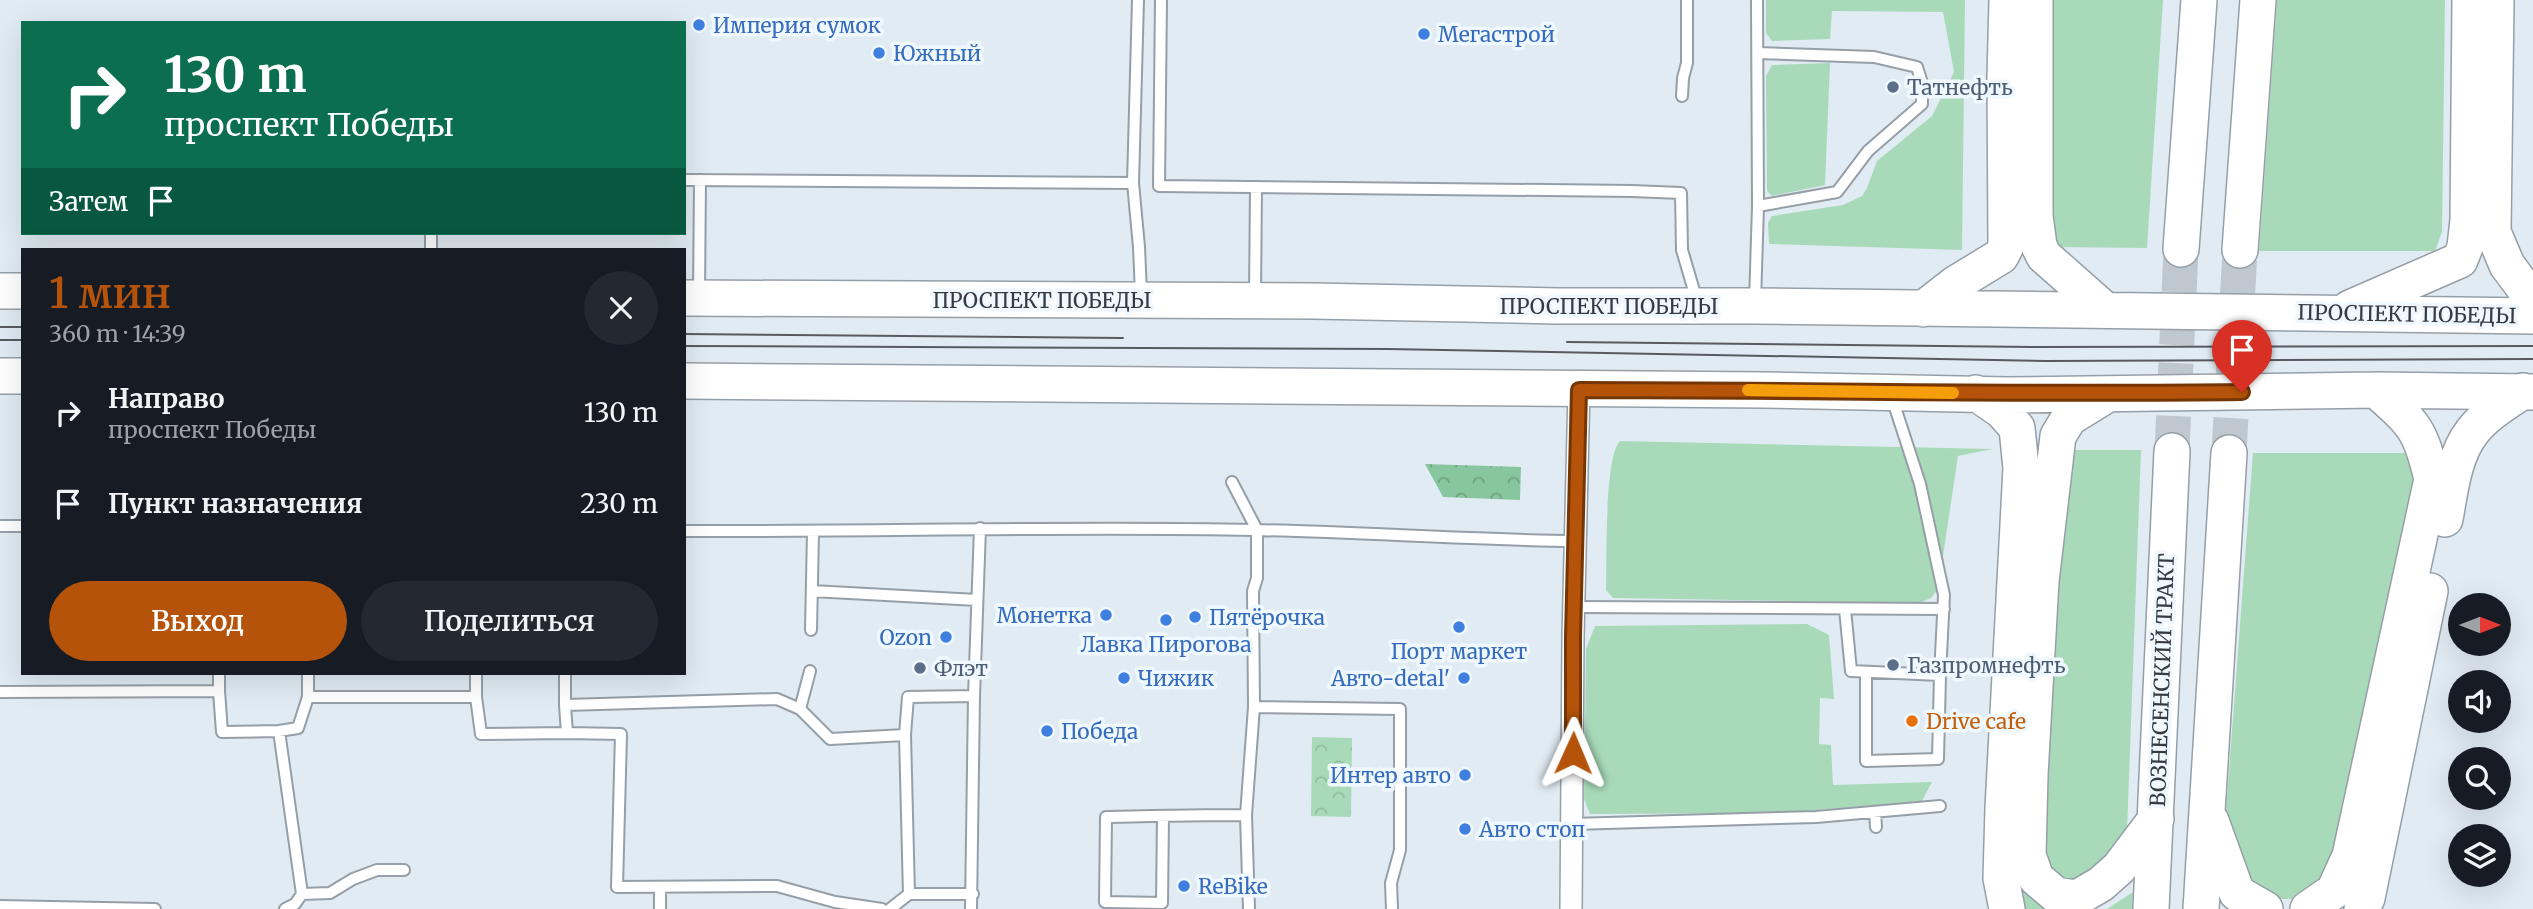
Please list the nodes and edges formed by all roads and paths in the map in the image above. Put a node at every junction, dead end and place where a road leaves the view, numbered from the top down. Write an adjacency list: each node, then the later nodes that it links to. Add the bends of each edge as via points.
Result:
1 (1138, 0): 15 (lane)
2 (1161, 0): 16 (lane, via 1159,186)
3 (1687, 0): 12 (lane)
4 (1757, 0): 11 (lane)
5 (2007, 0): 28 (main road, via 2007,246 2001,256)
6 (2035, 0): 29 (main road, via 2035,216 2039,246 2043,256)
7 (2199, 0): 18 (main road)
8 (2258, 0): 19 (main road)
9 (2470, 0): 30 (main road, via 2468,219 2460,260)
10 (2496, 0): 24 (main road, via 2493,232 2507,265)
11 (1758, 53): 17 (lane); 17 (lane, via 1874,57 1917,67 1923,83 1922,104 1868,152 1837,192)
12 (1682, 96)
13 (686, 180): 14 (lane)
14 (700, 180): 15 (lane); 22 (lane)
15 (1133, 183): 23 (lane)
16 (1256, 187): 25 (lane); 27 (lane, via 1681,193 1682,250)
17 (1758, 206): 26 (lane)
18 (2181, 248)
19 (2240, 250)
20 (0, 291): 21 (main road)
21 (21, 291)
22 (691, 298): 23 (main road, ПРОСПЕКТ ПОБЕДЫ)
23 (1141, 300): 25 (main road, ПРОСПЕКТ ПОБЕДЫ)
24 (2533, 300)
25 (1255, 301): 27 (main road, ПРОСПЕКТ ПОБЕДЫ)
26 (1755, 306): 27 (main road, ПРОСПЕКТ ПОБЕДЫ); 28 (main road, ПРОСПЕКТ ПОБЕДЫ)
27 (1699, 307)
28 (1923, 309): 29 (main road, ПРОСПЕКТ ПОБЕДЫ)
29 (2104, 309): 30 (main road, ПРОСПЕКТ ПОБЕДЫ)
30 (2337, 313): 31 (main road, ПРОСПЕКТ ПОБЕДЫ)
31 (2533, 316)
32 (0, 376): 33 (main road)
33 (21, 376)
34 (686, 381): 35 (main road)
35 (1579, 390): 37 (main road); 50 (street)
36 (2376, 390): 38 (main road); 40 (main road); 102 (main road, via 2412,422 2424,445 2432,479 2350,856 2334,891)
37 (1890, 392): 39 (main road); 55 (lane, via 1920,484)
38 (2528, 392): 103 (main road, via 2497,408 2472,432 2452,481)
39 (1976, 393): 40 (main road); 98 (main road, via 2017,428 2021,468 2003,808 2001,878)
40 (2109, 394): 80 (main road, via 2069,418 2058,436 2041,581 2031,775 2028,855 2036,878 2056,895 2077,898 2119,868)
41 (2172, 451): 80 (main road, ВОЗНЕСЕНСКИЙ ТРАКТ)
42 (2229, 453): 76 (main road)
43 (1232, 482): 47 (lane)
44 (0, 526): 45 (lane)
45 (21, 526)
46 (980, 528): 47 (lane); 49 (lane); 52 (lane)
47 (1256, 530): 50 (lane); 70 (lane)
48 (686, 531): 49 (lane)
49 (813, 531): 51 (lane)
50 (1577, 541): 53 (street)
51 (812, 591): 52 (lane); 56 (lane)
52 (977, 600): 66 (lane)
53 (1575, 607): 54 (lane); 81 (street)
54 (1844, 609): 55 (lane); 58 (lane, via 1851,671)
55 (1944, 609): 63 (lane)
56 (811, 630)
57 (810, 671): 71 (lane)
58 (1866, 672): 63 (lane); 63 (lane, via 1866,761 1937,760)
59 (219, 675): 64 (lane)
60 (308, 675): 67 (lane)
61 (476, 675): 68 (lane)
62 (565, 675): 69 (lane)
63 (1940, 675)
64 (219, 691): 65 (lane); 72 (lane, via 222,732)
65 (0, 692)
66 (974, 696): 74 (lane, via 908,697); 87 (lane)
67 (308, 697): 68 (lane); 72 (lane, via 298,728)
68 (476, 697): 73 (lane, via 481,734)
69 (565, 705): 71 (lane, via 777,699); 73 (lane)
70 (1254, 707): 79 (lane); 96 (lane, via 1400,709 1400,850 1391,883)
71 (800, 709): 74 (lane, via 831,738)
72 (279, 731): 85 (lane)
73 (567, 733): 84 (lane, via 621,734 617,887)
74 (905, 735): 86 (lane)
75 (1940, 806): 77 (lane)
76 (2207, 808): 100 (main road); 101 (main road, via 2237,892)
77 (1875, 811): 81 (lane); 82 (lane)
78 (1163, 816): 78 (lane, via 1106,817 1105,902 1162,903); 79 (lane)
79 (1246, 816): 95 (lane)
80 (2156, 819): 99 (main road, ВОЗНЕСЕНСКИЙ ТРАКТ)
81 (1572, 824): 97 (street)
82 (1877, 827)
83 (404, 870): 85 (lane, via 377,870 330,893)
84 (660, 887): 91 (lane); 92 (lane, via 777,886)
85 (302, 894): 90 (lane)
86 (909, 894): 87 (lane); 93 (lane)
87 (973, 894): 94 (lane)
88 (0, 905): 89 (lane)
89 (155, 909)
90 (285, 909)
91 (660, 909)
92 (882, 909)
93 (890, 909)
94 (971, 909)
95 (1249, 909)
96 (1392, 909)
97 (1571, 909)
98 (2007, 909)
99 (2151, 909)
100 (2201, 909)
101 (2265, 909)
102 (2308, 909)
103 (2362, 909)

